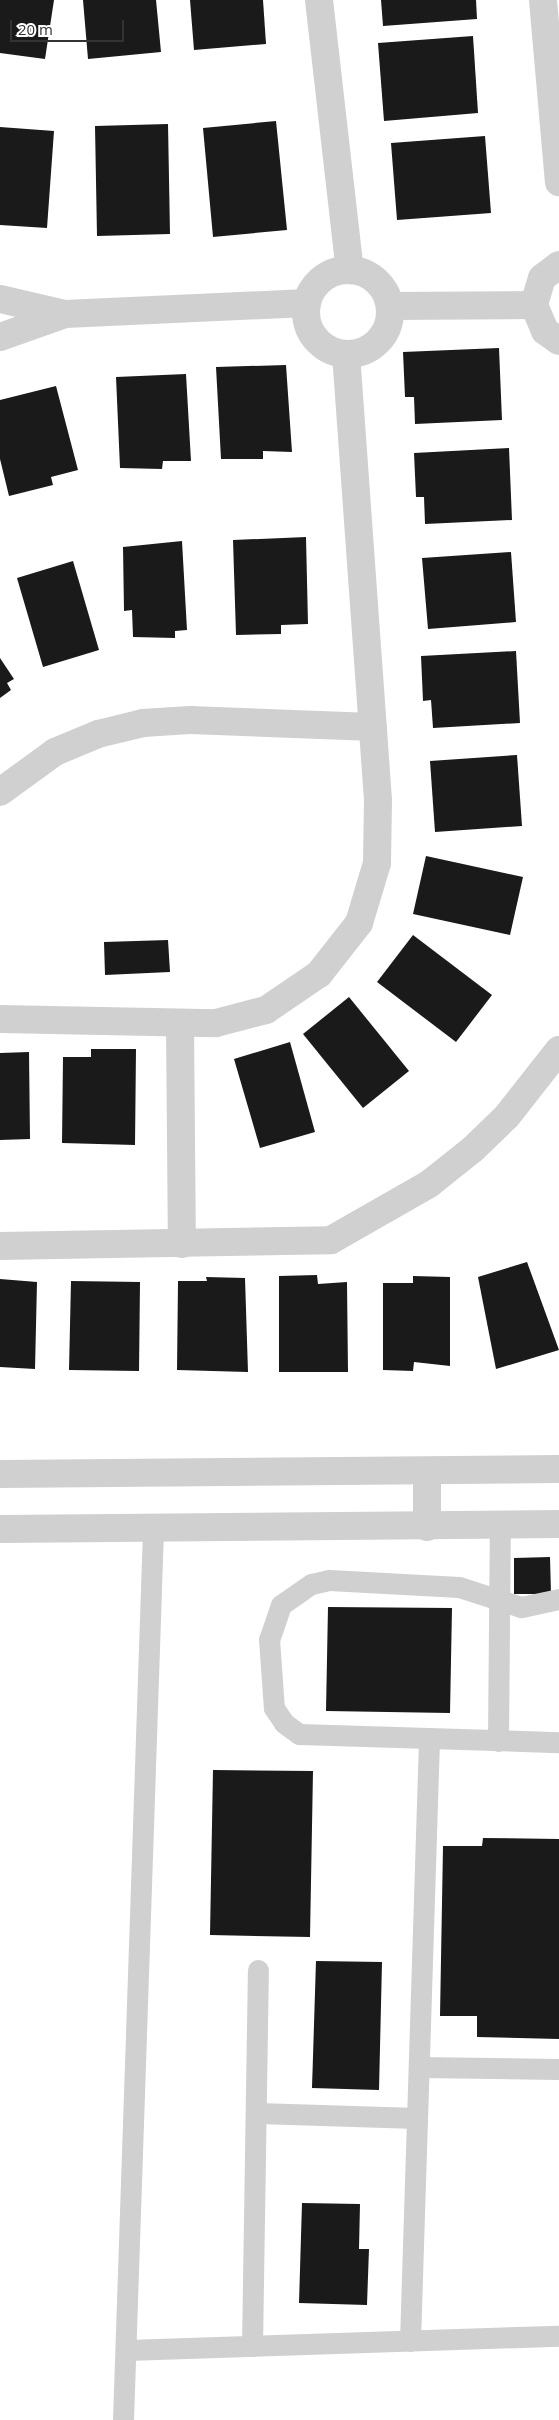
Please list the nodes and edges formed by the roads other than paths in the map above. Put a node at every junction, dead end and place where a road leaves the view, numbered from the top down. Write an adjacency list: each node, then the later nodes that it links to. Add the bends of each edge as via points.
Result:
1 (319, 0): 5 (street)
2 (543, 0): 3 (street)
3 (559, 182)
4 (559, 265): 8 (street, via 542,278)
5 (350, 270): 7 (street, via 322,279); 9 (street, via 376,281)
6 (0, 299): 10 (street)
7 (307, 303): 10 (street); 13 (street, via 310,332 319,344)
8 (534, 305): 9 (street); 12 (street, via 545,331)
9 (390, 306): 13 (street, via 384,334 373,346)
10 (64, 314): 11 (street)
11 (0, 337)
12 (559, 341)
13 (346, 355): 14 (street)
14 (373, 727): 15 (street, via 190,720 143,723 98,734 55,752); 17 (street, via 378,863 359,923 319,974 266,1010 216,1023)
15 (0, 792)
16 (0, 1019): 17 (street)
17 (180, 1025): 19 (street)
18 (559, 1050): 19 (street, via 513,1108 473,1149 382,1214 331,1240)
19 (182, 1244): 20 (street)
20 (0, 1246)
21 (559, 1469): 22 (street)
22 (427, 1471): 23 (street); 26 (street)
23 (0, 1474)
24 (500, 1523): 25 (street); 26 (street); 30 (lane)
25 (559, 1524)
26 (427, 1527): 27 (street)
27 (153, 1528): 28 (street); 42 (lane)
28 (0, 1529)
29 (559, 1599): 30 (lane, via 532,1607)
30 (499, 1604): 31 (lane, via 459,1587 329,1580 294,1593 272,1621 268,1639 272,1698 274,1708 292,1729 299,1734 319,1737); 32 (lane)
31 (429, 1740): 32 (lane); 35 (lane)
32 (498, 1741): 33 (lane)
33 (559, 1742)
34 (258, 1970): 37 (lane)
35 (419, 2067): 36 (lane); 38 (lane)
36 (559, 2069)
37 (257, 2112): 38 (lane); 41 (lane)
38 (417, 2118): 40 (lane)
39 (559, 2336): 40 (lane)
40 (410, 2341): 41 (lane)
41 (252, 2346): 42 (lane)
42 (127, 2350): 43 (lane)
43 (123, 2420)

